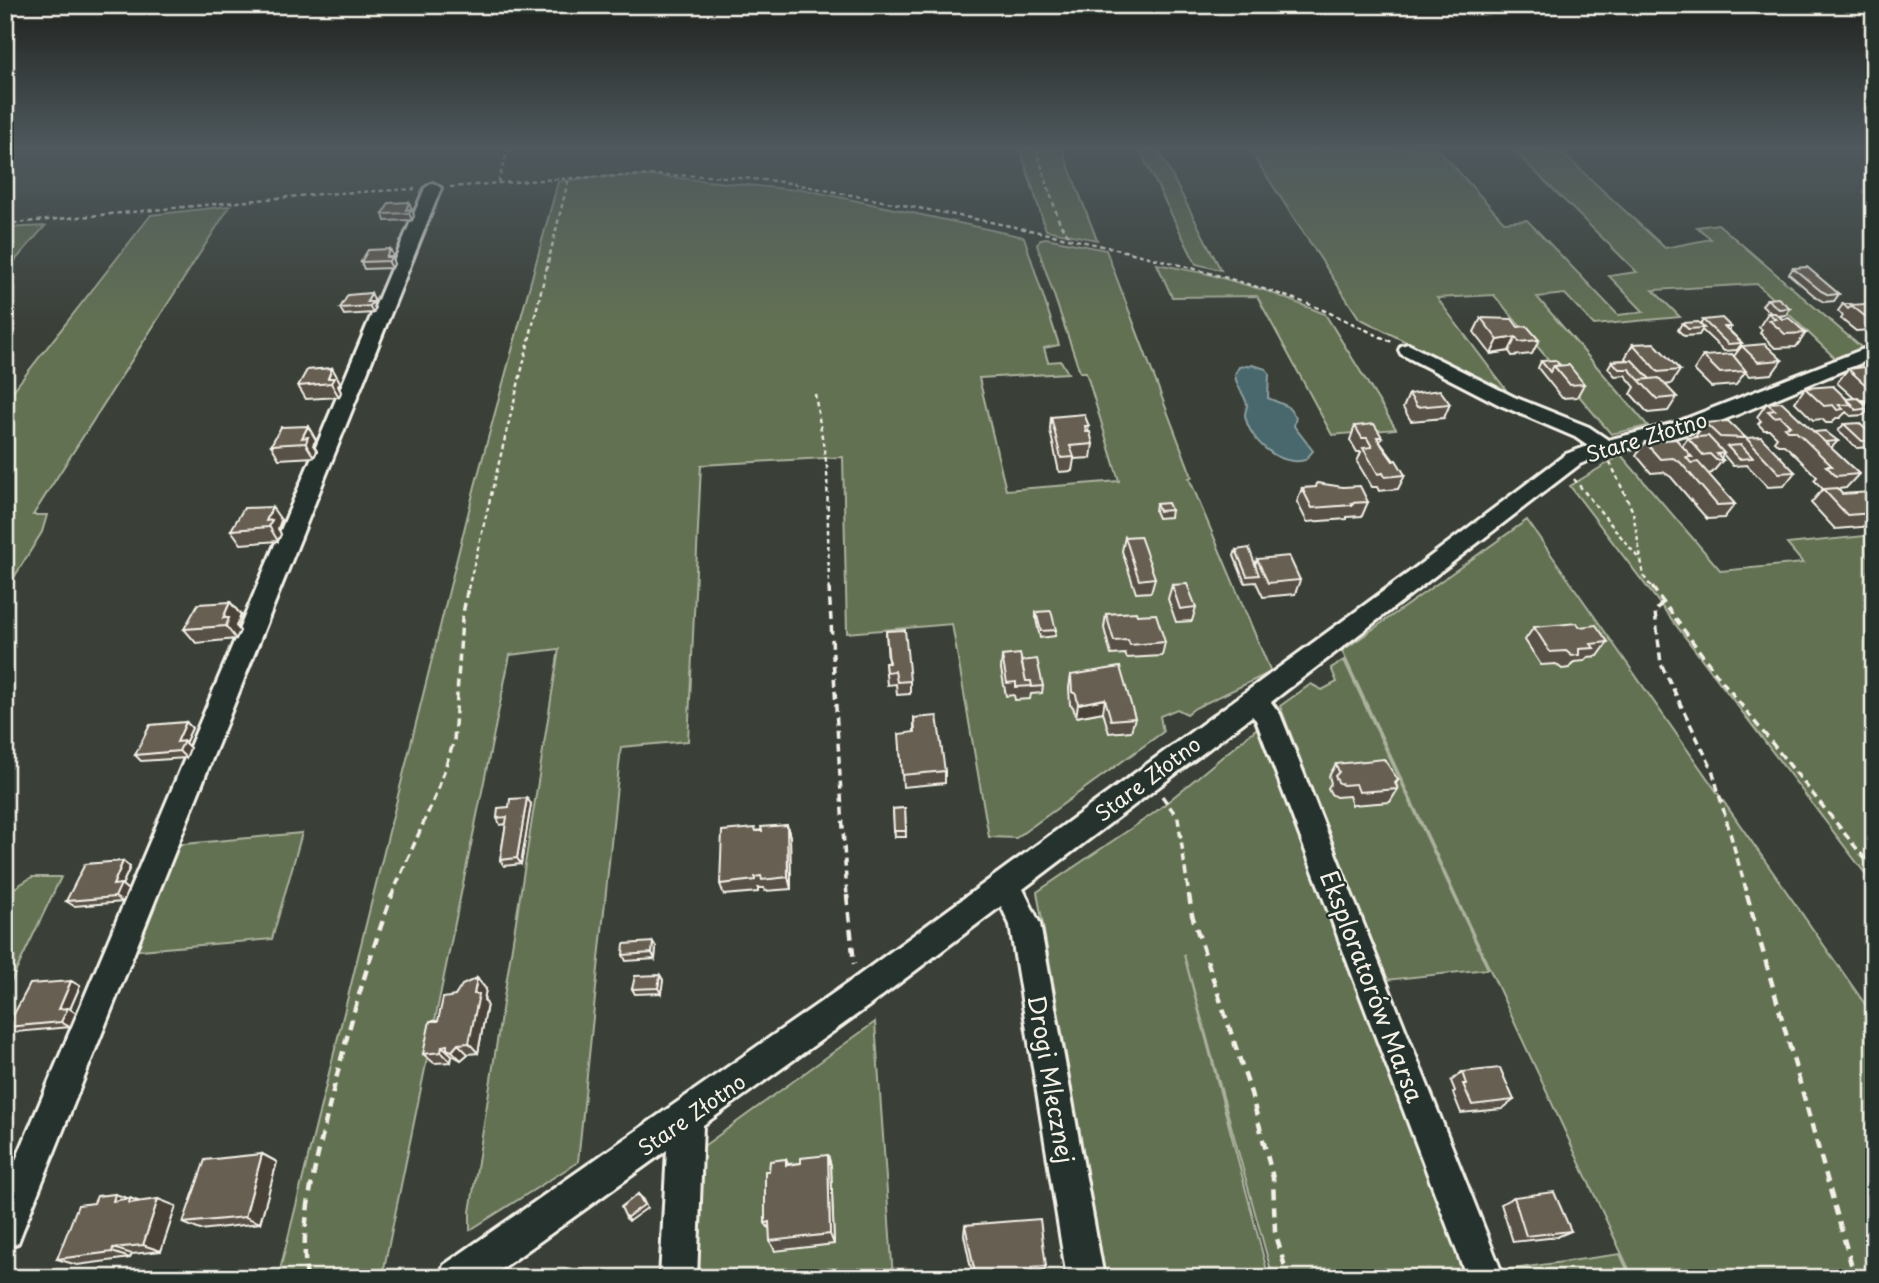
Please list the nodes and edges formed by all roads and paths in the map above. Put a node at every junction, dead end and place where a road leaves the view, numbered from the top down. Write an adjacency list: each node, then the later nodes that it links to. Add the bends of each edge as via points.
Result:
1 (164, 209): 6 (path)
2 (424, 209): 21 (street)
3 (561, 209): 22 (path, via 462,619 454,741 391,897 344,1045 308,1200 303,1250)
4 (919, 209): 7 (path)
5 (1055, 209): 7 (path)
6 (5, 224)
7 (1071, 239): 8 (path, via 1267,290)
8 (1408, 350): 11 (street, via 1507,401 1582,432)
9 (1874, 351): 11 (street, Stare Złotno, via 1682,428)
10 (815, 394): 19 (path, via 827,467 830,625 847,907)
11 (1604, 447): 12 (street, Stare Złotno); 13 (path, via 1633,512)
12 (1564, 466): 13 (path); 15 (street, Stare Złotno)
13 (1641, 562): 14 (path, via 1644,577)
14 (1662, 603): 17 (path); 28 (path, via 1655,612 1661,664 1712,769)
15 (1252, 700): 16 (street, Stare Złotno); 27 (street, Eksploratorów Marsa, via 1267,714)
16 (1148, 777): 18 (street, Stare Złotno); 26 (path, via 1178,818 1192,915 1251,1093 1273,1178 1275,1231)
17 (1874, 870)
18 (1006, 884): 19 (street, Stare Złotno); 25 (street, Drogi Mlecznej, via 1025,924)
19 (859, 994): 20 (street, Stare Złotno)
20 (686, 1118): 23 (street, Stare Złotno); 24 (street)
21 (5, 1230)
22 (307, 1278)
23 (457, 1278)
24 (678, 1278)
25 (1086, 1278)
26 (1288, 1278)
27 (1486, 1278)
28 (1855, 1278)

